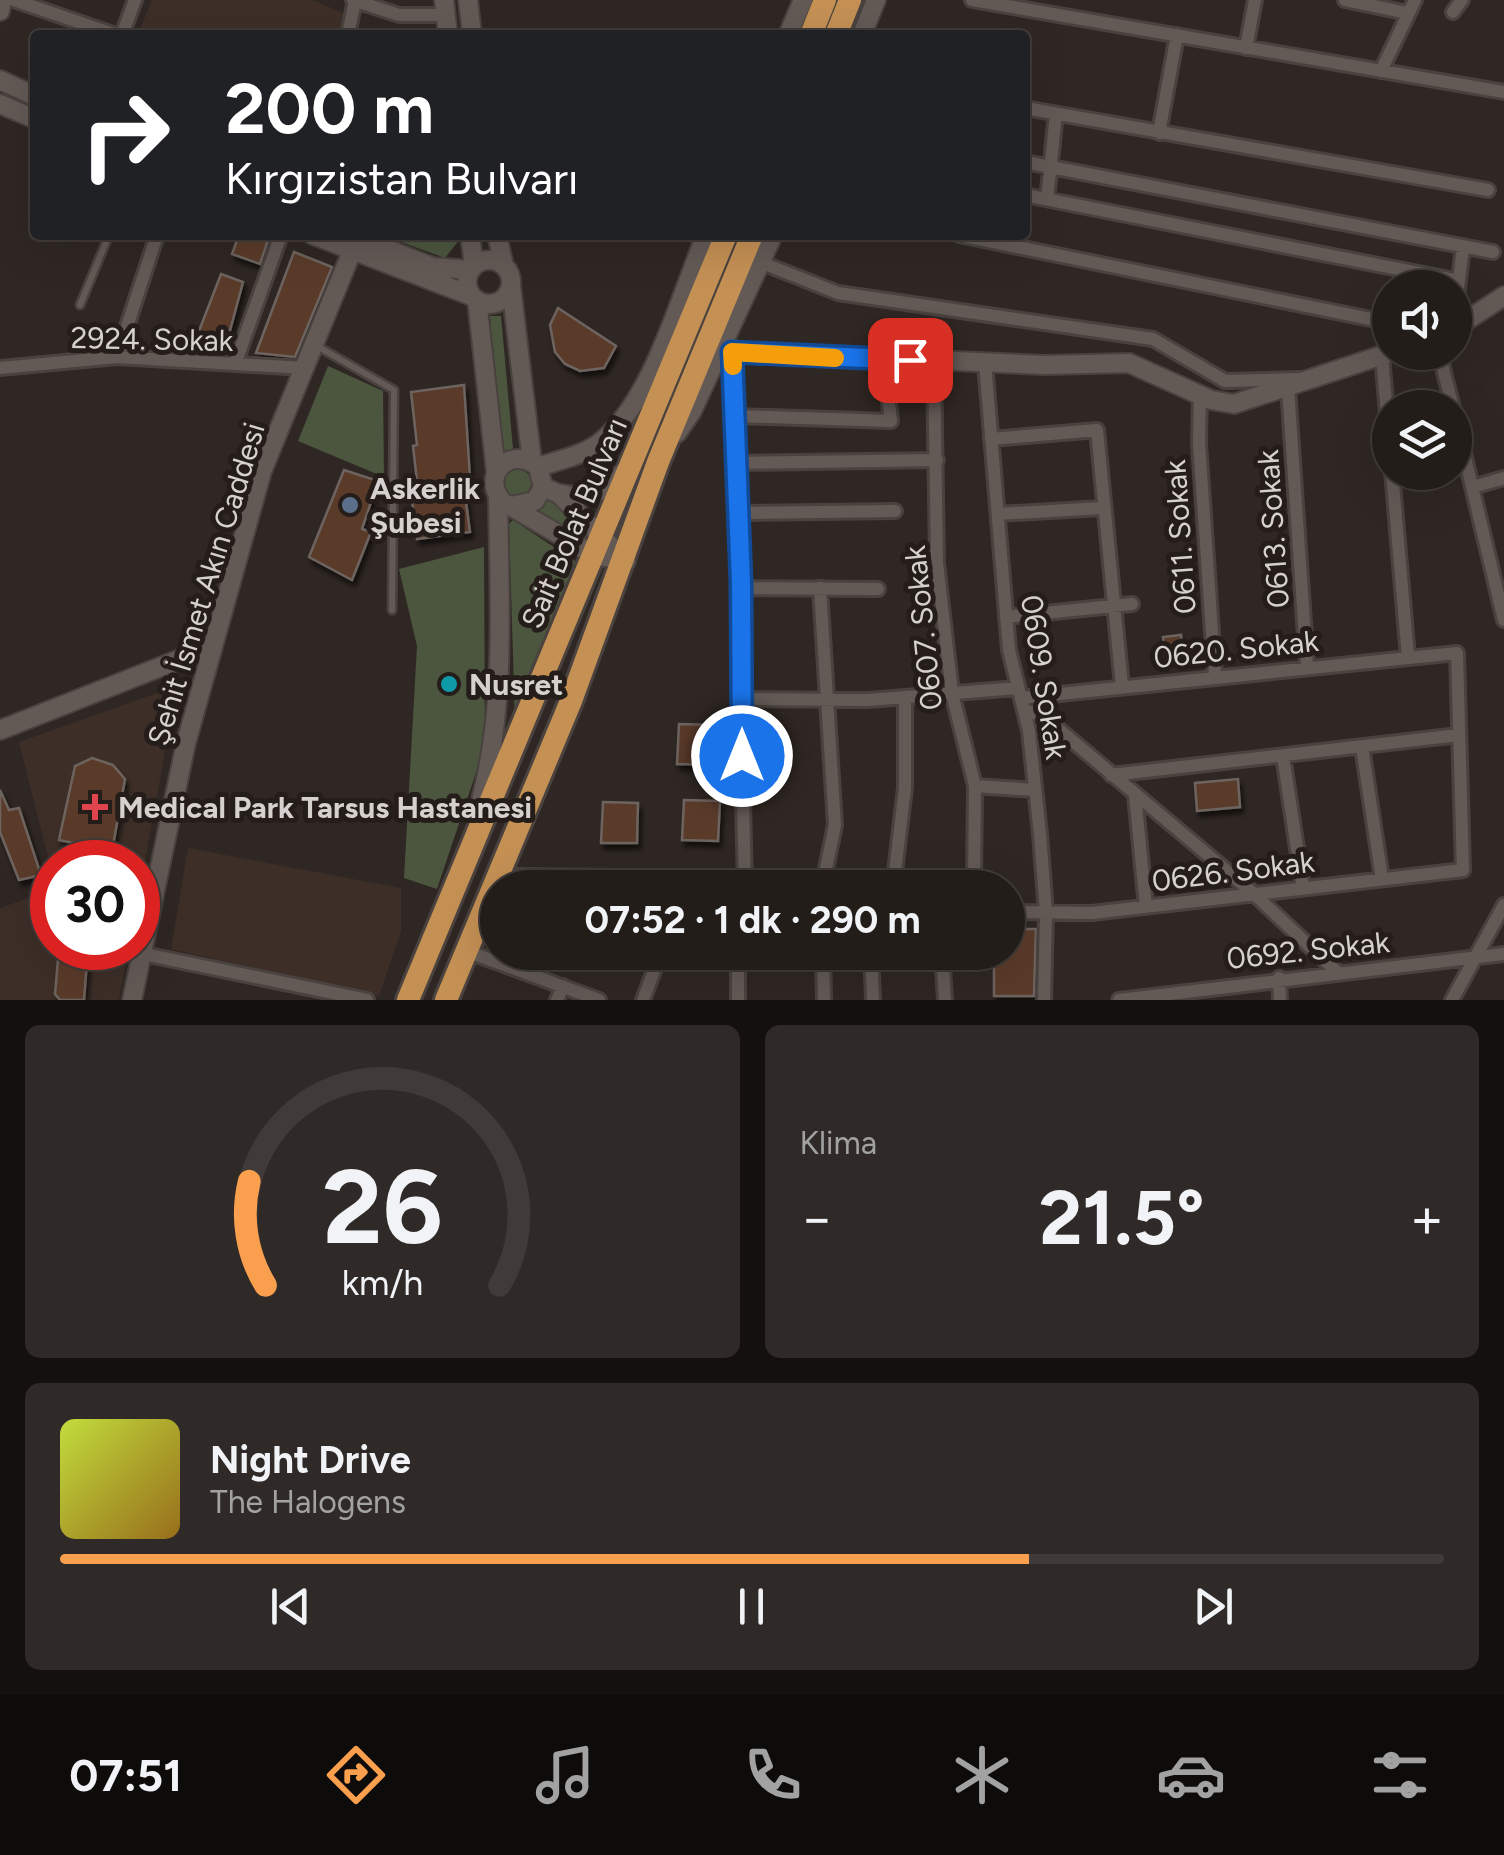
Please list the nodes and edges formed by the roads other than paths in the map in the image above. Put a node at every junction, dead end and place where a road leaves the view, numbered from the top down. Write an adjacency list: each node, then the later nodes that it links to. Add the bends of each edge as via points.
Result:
1 (2, 0): 16 (street)
2 (14, 0): 18 (street)
3 (135, 0): 19 (street)
4 (354, 0): 15 (street, via 399,15); 20 (street)
5 (468, 0): 21 (street)
6 (803, 0): 22 (street)
7 (826, 0): 23 (highway)
8 (850, 0): 24 (highway)
9 (876, 0): 25 (street)
10 (972, 0): 26 (street)
11 (1255, 0): 27 (street)
12 (1345, 0): 14 (street)
13 (1462, 0): 17 (street)
14 (1411, 6): 28 (street)
15 (445, 8)
16 (0, 11)
17 (1453, 12)
18 (104, 30)
19 (121, 30)
20 (349, 30)
21 (471, 30)
22 (790, 30)
23 (813, 30)
24 (838, 30)
25 (864, 30)
26 (1177, 35): 27 (street); 36 (street)
27 (1246, 48): 28 (street)
28 (1382, 72): 30 (street)
29 (0, 80): 31 (street)
30 (1504, 92)
31 (30, 94)
32 (0, 104): 35 (street)
33 (1030, 109): 34 (street)
34 (1056, 114): 36 (street); 38 (street)
35 (30, 117)
36 (1159, 133): 39 (street)
37 (1030, 163): 38 (street)
38 (1049, 167): 41 (street); 53 (street)
39 (1488, 190)
40 (1030, 196): 41 (street)
41 (1046, 200): 59 (street)
42 (106, 240): 63 (lane)
43 (155, 240): 68 (street)
44 (278, 240): 73 (street)
45 (470, 240): 57 (street)
46 (498, 240): 56 (street)
47 (704, 240): 84 (street, via 641,392 601,442)
48 (724, 240): 85 (highway, Sait Bolat Bulvarı)
49 (750, 240): 82 (highway)
50 (771, 240): 55 (street)
51 (984, 240): 65 (street)
52 (352, 243): 57 (street, via 433,266); 62 (street); 66 (street, Şehit İsmet Akın Caddesi)
53 (1463, 247): 54 (street); 58 (street)
54 (1492, 252)
55 (760, 262): 67 (street); 76 (street, via 838,293 1153,340 1225,381)
56 (504, 266): 57 (street, via 492,260); 60 (street)
57 (473, 268): 62 (street, via 467,282)
58 (1460, 270)
59 (1372, 271)
60 (511, 286): 62 (street, via 498,302); 84 (street)
61 (1504, 296): 64 (street)
62 (475, 298): 86 (street)
63 (80, 305)
64 (1472, 317)
65 (1372, 318)
66 (314, 344): 75 (street, Şehit İsmet Akın Caddesi); 105 (lane, via 394,390)
67 (726, 352): 70 (street); 79 (street); 82 (street)
68 (117, 357): 73 (street, 2924. Sokak); 74 (street, 2924. Sokak)
69 (1372, 359): 76 (street)
70 (884, 360): 71 (street); 79 (street, via 892,421)
71 (934, 361): 72 (street); 81 (street, 0607. Sokak)
72 (984, 363): 78 (street, via 1129,363); 80 (street, 0609. Sokak)
73 (235, 364): 75 (street, 2924. Sokak)
74 (0, 368)
75 (304, 368): 108 (street, Şehit İsmet Akın Caddesi, via 262,470)
76 (1317, 378): 77 (street)
77 (1288, 388): 78 (street, via 1234,404); 110 (street, 0613. Sokak)
78 (1200, 394): 111 (street, 0611. Sokak)
79 (735, 416): 83 (street)
80 (991, 439): 93 (street, via 1098,430); 96 (street, 0609. Sokak)
81 (937, 460): 83 (street); 113 (street, 0607. Sokak, via 937,562)
82 (658, 462): 99 (highway)
83 (737, 463): 95 (street)
84 (535, 464): 86 (street, via 516,458); 90 (street)
85 (629, 468): 90 (street, via 602,493 582,499); 97 (highway, Sait Bolat Bulvarı)
86 (496, 472): 92 (street)
87 (1504, 478): 89 (street)
88 (1472, 482): 89 (street)
89 (1473, 486): 98 (street)
90 (551, 490): 92 (street, via 528,506); 97 (street)
91 (1394, 490): 109 (street)
92 (504, 501): 97 (street); 127 (street, via 492,760)
93 (1102, 508): 96 (street); 104 (street)
94 (895, 511): 95 (street)
95 (739, 513): 100 (street)
96 (998, 514): 106 (street, 0609. Sokak)
97 (598, 544): 99 (street); 127 (highway, Sait Bolat Bulvarı)
98 (1497, 554): 107 (street)
99 (626, 561): 128 (highway)
100 (741, 588): 101 (street); 115 (street)
101 (820, 588): 102 (street); 117 (street)
102 (878, 588)
103 (1132, 604): 104 (street)
104 (1111, 606): 106 (street); 112 (street)
105 (392, 610)
106 (1006, 617): 116 (street, 0609. Sokak)
107 (1504, 620)
108 (210, 647): 118 (street); 126 (street, Şehit İsmet Akın Caddesi)
109 (1408, 658): 110 (street, 0620. Sokak); 119 (street, 0620. Sokak, via 1456,654)
110 (1307, 666): 111 (street, 0620. Sokak)
111 (1215, 676): 112 (street, 0620. Sokak)
112 (1122, 686): 116 (street, 0620. Sokak)
113 (952, 693): 114 (street, 0620. Sokak); 116 (street, 0620. Sokak); 123 (street, 0607. Sokak)
114 (905, 697): 117 (street, 0620. Sokak); 131 (street, via 905,788)
115 (742, 699): 117 (street, 0620. Sokak); 129 (street)
116 (1021, 699): 122 (street); 124 (street, 0609. Sokak)
117 (828, 700): 130 (street, via 834,825)
118 (0, 730)
119 (1459, 735): 120 (street); 133 (street, 0626. Sokak, via 1464,870)
120 (1362, 747): 121 (street); 133 (street)
121 (1283, 756): 122 (street); 134 (street)
122 (1111, 775): 125 (street)
123 (974, 786): 124 (street); 132 (street, 0607. Sokak)
124 (1035, 790): 139 (street, 0609. Sokak)
125 (1135, 796): 135 (street); 137 (street)
126 (160, 862)
127 (463, 867): 157 (highway, Sait Bolat Bulvarı)
128 (498, 870)
129 (746, 870)
130 (825, 870)
131 (895, 870)
132 (974, 870)
133 (1382, 879): 134 (street, 0626. Sokak)
134 (1303, 888): 135 (street, 0626. Sokak)
135 (1254, 894): 137 (street, 0626. Sokak); 151 (street)
136 (1504, 905): 144 (street)
137 (1146, 906): 139 (street, 0626. Sokak)
138 (1025, 912): 139 (street, 0626. Sokak)
139 (1046, 913): 166 (street, 0609. Sokak)
140 (480, 917): 141 (highway)
141 (466, 952): 153 (street); 158 (highway)
142 (1504, 954): 144 (street, 0692. Sokak)
143 (160, 957): 156 (street)
144 (1476, 957): 151 (street, 0692. Sokak); 169 (street)
145 (136, 970): 155 (street, Şehit İsmet Akın Caddesi)
146 (655, 970): 161 (street)
147 (738, 970): 162 (street)
148 (823, 970): 163 (street)
149 (871, 970): 164 (street)
150 (943, 970): 165 (street)
151 (1337, 972): 152 (street, 0692. Sokak)
152 (1279, 978): 154 (street, 0692. Sokak); 168 (street)
153 (564, 986): 159 (street); 160 (street)
154 (1182, 995): 167 (street, 0692. Sokak)
155 (132, 1000)
156 (367, 1000)
157 (408, 1000)
158 (446, 1000)
159 (558, 1000)
160 (600, 1000)
161 (644, 1000)
162 (738, 1000)
163 (824, 1000)
164 (872, 1000)
165 (945, 1000)
166 (1044, 1000)
167 (1123, 1000)
168 (1280, 1000)
169 (1452, 1000)

